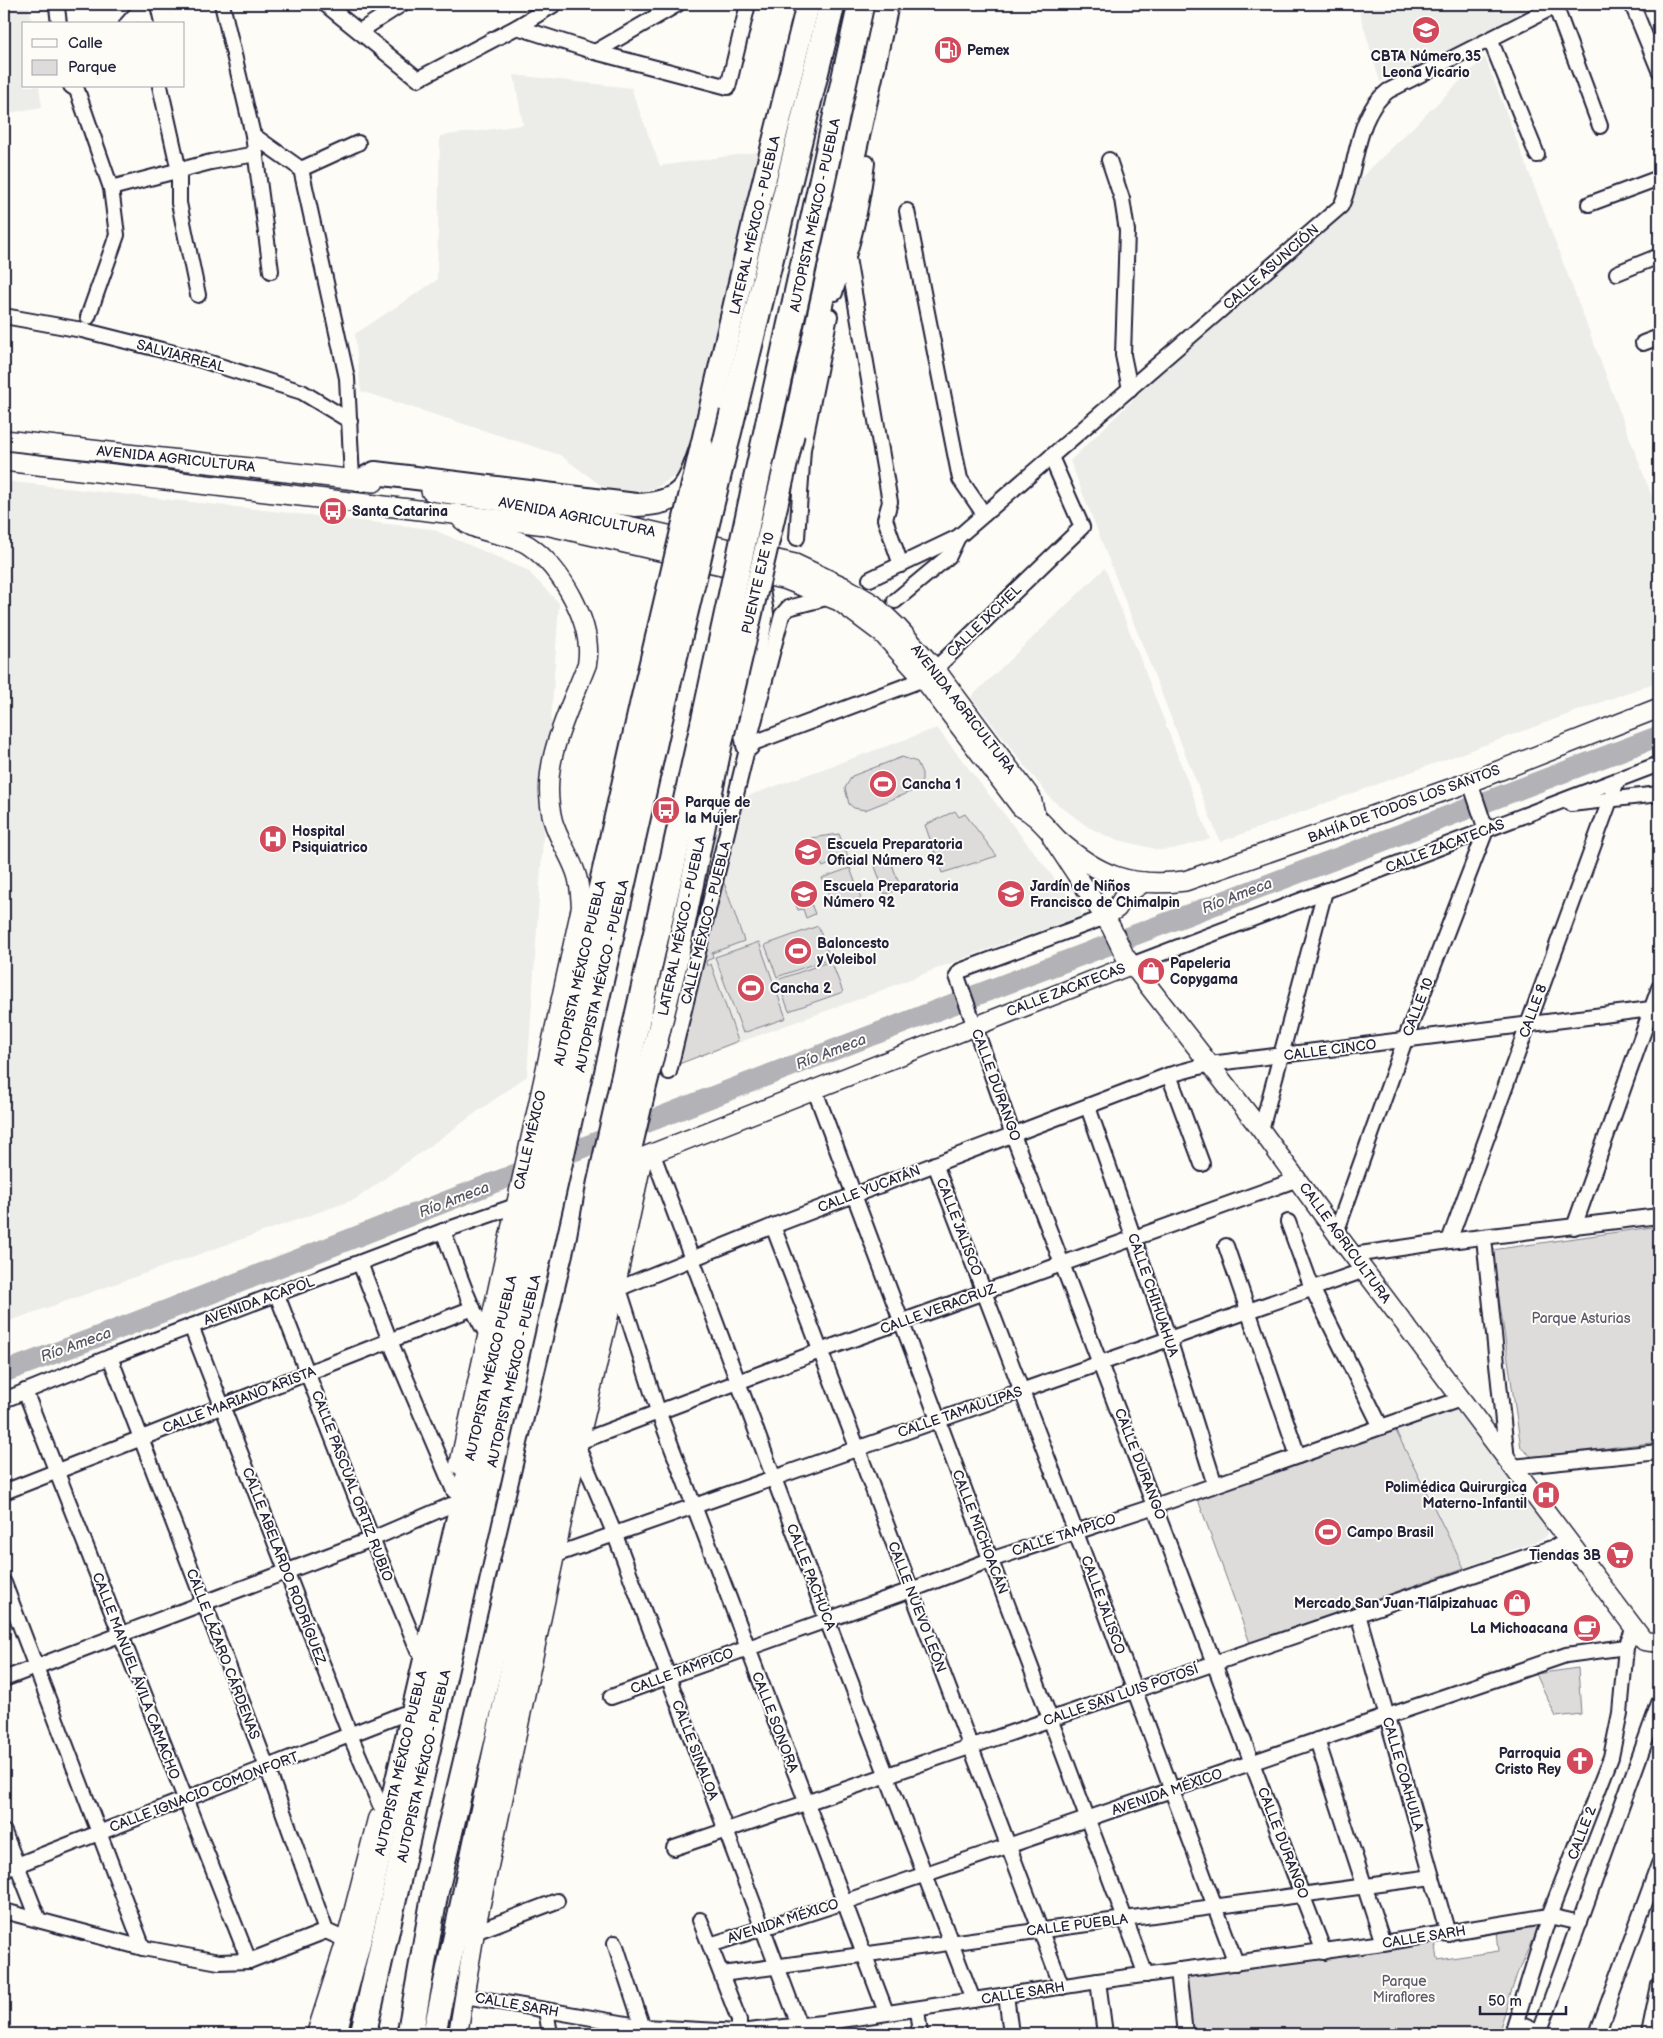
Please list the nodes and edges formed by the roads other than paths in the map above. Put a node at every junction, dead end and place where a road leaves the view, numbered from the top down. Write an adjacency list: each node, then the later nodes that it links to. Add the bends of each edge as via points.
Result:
1 (222, 4): 26 (street)
2 (325, 4): 19 (street)
3 (402, 4): 19 (street)
4 (555, 4): 18 (street)
5 (678, 4): 21 (street)
6 (748, 4): 21 (street, via 728,87)
7 (808, 4): 52 (highway, LATERAL MÉXICO - PUEBLA)
8 (832, 4): 66 (highway, bridge, via 733,412)
9 (861, 4): 50 (highway, AUTOPISTA MÉXICO - PUEBLA)
10 (887, 4): 43 (highway)
11 (1632, 4): 22 (street)
12 (1557, 5): 20 (street, CALLE ASUNCIÓN); 25 (street)
13 (144, 6): 16 (street); 17 (street)
14 (57, 7): 15 (street)
15 (59, 22)
16 (129, 22)
17 (146, 22)
18 (517, 27): 19 (street, via 418,79); 21 (street)
19 (360, 31)
20 (1490, 39): 29 (street); 48 (street, CALLE ASUNCIÓN, via 1378,98 1371,108 1341,206)
21 (595, 52)
22 (1659, 70)
23 (77, 88): 35 (street)
24 (160, 88): 33 (street)
25 (1600, 126)
26 (253, 135): 28 (street); 32 (street)
27 (358, 143): 32 (street)
28 (256, 154): 33 (street); 40 (street)
29 (1537, 155)
30 (1108, 160): 48 (street, via 1125,215 1123,355)
31 (867, 163): 39 (street, via 861,207)
32 (301, 169): 49 (street, via 347,378)
33 (179, 171): 35 (street); 42 (street, via 179,203)
34 (1659, 178): 36 (street)
35 (111, 188): 45 (street, via 117,234)
36 (1588, 204)
37 (907, 211): 57 (street, via 960,479)
38 (1659, 256): 41 (street)
39 (848, 258): 43 (street); 60 (street, via 890,502 885,519)
40 (271, 271)
41 (1617, 272)
42 (198, 295)
43 (828, 298): 59 (street, via 803,449); 62 (highway, PUENTE EJE 10, bridge)
44 (4, 316): 49 (street, SALVIARREAL, via 82,330 198,359 302,392)
45 (88, 317)
46 (1659, 337): 47 (street)
47 (1643, 342)
48 (1130, 388): 53 (street, CALLE ASUNCIÓN)
49 (350, 421): 55 (street)
50 (768, 426): 68 (highway, PUENTE EJE 10, bridge)
51 (4, 440): 55 (main road, AVENIDA AGRICULTURA)
52 (702, 446): 55 (highway, via 686,486 672,498 650,505 618,504 375,473); 66 (highway, bridge)
53 (1051, 457): 57 (street, CALLE ASUNCIÓN); 65 (street, CALLE IXCHEL, via 1082,527)
54 (4, 461): 56 (main road, AVENIDA AGRICULTURA)
55 (356, 479): 65 (main road, AVENIDA AGRICULTURA, via 549,508 795,564 873,604 897,627)
56 (457, 513): 63 (main road, AVENIDA AGRICULTURA, via 546,525 787,580); 93 (street, CALLE MÉXICO, via 464,524 513,537 544,558 566,587 587,632 590,650 553,750 548,798 560,838 576,872 581,906)
57 (984, 514): 58 (street, CALLE ASUNCIÓN)
58 (958, 537): 60 (street, CALLE ASUNCIÓN); 64 (street, CALLE ASUNCIÓN, via 949,556)
59 (797, 538)
60 (901, 564): 61 (street, CALLE ASUNCIÓN)
61 (870, 579)
62 (757, 586): 68 (highway, PUENTE EJE 10, bridge); 69 (highway, via 762,614 743,716)
63 (830, 597): 65 (main road, AVENIDA AGRICULTURA, via 882,634); 69 (street, CALLE MÉXICO - PUEBLA, via 788,608 782,616)
64 (895, 601)
65 (929, 674): 69 (street, CALLE IXCHEL); 76 (main road, AVENIDA AGRICULTURA, via 1032,798)
66 (652, 704): 93 (highway, AUTOPISTA MÉXICO PUEBLA); 236 (highway, AUTOPISTA MÉXICO - PUEBLA, via 560,1170)
67 (1659, 708): 72 (main road, BAHÍA DE TODOS LOS SANTOS)
68 (713, 727): 150 (highway, LATERAL MÉXICO - PUEBLA, via 675,966 624,1176); 253 (highway, via 619,1098 586,1256 435,1893)
69 (748, 745): 89 (street, CALLE MÉXICO - PUEBLA)
70 (1659, 764): 71 (street, CALLE ZACATECAS)
71 (1617, 781): 74 (street, CALLE 8); 75 (street, CALLE ZACATECAS)
72 (1471, 786): 77 (street); 78 (main road, BAHÍA DE TODOS LOS SANTOS, via 1185,881 1159,885)
73 (1659, 794): 74 (street)
74 (1610, 799): 75 (street); 85 (street, CALLE 8)
75 (1551, 806): 77 (street, CALLE ZACATECAS)
76 (1040, 821): 78 (main road, BAHÍA DE TODOS LOS SANTOS, via 1074,854 1108,875); 80 (street, CALLE AGRICULTURA)
77 (1486, 830): 79 (street, CALLE ZACATECAS); 86 (street, CALLE 10)
78 (1144, 882): 80 (main road, via 1125,895)
79 (1325, 891): 81 (street, CALLE ZACATECAS); 87 (street)
80 (1107, 923): 81 (street, CALLE AGRICULTURA); 84 (street, CALLE DURANGO, via 960,971 958,981)
81 (1128, 961): 84 (street, CALLE ZACATECAS); 88 (street, CALLE AGRICULTURA)
82 (1659, 988): 83 (street)
83 (1656, 1008): 85 (street, CALLE CINCO); 105 (street)
84 (973, 1020): 91 (street, CALLE ZACATECAS); 95 (street, CALLE DURANGO)
85 (1528, 1024): 86 (street, CALLE CINCO); 110 (street, CALLE 8)
86 (1405, 1040): 87 (street, CALLE CINCO); 107 (street, CALLE 10)
87 (1282, 1056): 88 (street, CALLE CINCO); 94 (street)
88 (1210, 1064): 90 (street, CALLE YUCATÁN); 94 (street, CALLE AGRICULTURA)
89 (669, 1072)
90 (1169, 1076): 92 (street, CALLE YUCATÁN); 98 (street)
91 (814, 1088): 96 (street, CALLE ZACATECAS); 100 (street, CALLE MICHOACÁN)
92 (1088, 1107): 95 (street, CALLE YUCATÁN); 109 (street, CALLE CHIHUAHUA)
93 (539, 1130): 101 (highway, AUTOPISTA MÉXICO PUEBLA)
94 (1261, 1130): 99 (street, CALLE AGRICULTURA)
95 (1013, 1135): 97 (street, CALLE YUCATÁN); 116 (street, CALLE DURANGO)
96 (648, 1154): 114 (street, CALLE PACHUCA); 119 (street)
97 (935, 1164): 100 (street, CALLE YUCATÁN); 120 (street, CALLE JALISCO)
98 (1202, 1164)
99 (1298, 1180): 107 (street, CALLE AGRICULTURA); 109 (street, CALLE VERACRUZ)
100 (854, 1195): 104 (street, CALLE YUCATÁN); 124 (street, CALLE MICHOACÁN)
101 (520, 1204): 106 (street, AVENIDA ACAPOL); 113 (street, CALLE MÉXICO); 126 (highway, AUTOPISTA MÉXICO PUEBLA)
102 (1659, 1216): 105 (street)
103 (1288, 1222): 118 (street)
104 (773, 1226): 114 (street, CALLE YUCATÁN); 129 (street, CALLE NUEVO LEÓN)
105 (1574, 1227): 108 (street)
106 (443, 1231): 115 (street, AVENIDA ACAPOL); 122 (street)
107 (1336, 1233): 112 (street, CALLE AGRICULTURA)
108 (1484, 1238): 110 (street); 147 (street)
109 (1135, 1239): 116 (street, CALLE VERACRUZ); 127 (street, CALLE CHIHUAHUA)
110 (1449, 1241): 112 (street)
111 (1226, 1246): 123 (street)
112 (1353, 1255): 117 (street, CALLE AGRICULTURA)
113 (505, 1256): 126 (street, AUTOPISTA MÉXICO PUEBLA)
114 (692, 1260): 119 (street, CALLE YUCATÁN); 133 (street, CALLE PACHUCA)
115 (360, 1263): 121 (street, AVENIDA ACAPOL); 128 (street)
116 (1064, 1264): 120 (street, CALLE VERACRUZ); 131 (street, CALLE DURANGO)
117 (1364, 1270): 118 (street, CALLE TAMAULIPAS); 136 (street, CALLE AGRICULTURA)
118 (1312, 1288): 123 (street, CALLE TAMAULIPAS); 141 (street)
119 (617, 1290): 139 (street, CALLE SONORA); 143 (street)
120 (984, 1292): 124 (street, CALLE VERACRUZ); 135 (street, CALLE JALISCO)
121 (278, 1295): 125 (street, AVENIDA ACAPOL); 132 (street, CALLE PASCUAL ORTIZ RUBIO)
122 (474, 1308): 126 (street); 128 (street, CALLE MARIANO ARISTA)
123 (1248, 1311): 127 (street, CALLE TAMAULIPAS); 146 (street)
124 (902, 1322): 129 (street, CALLE VERACRUZ); 140 (street, CALLE MICHOACÁN)
125 (191, 1326): 130 (street, AVENIDA ACAPOL); 138 (street, CALLE ABELARDO RODRÍGUEZ)
126 (491, 1339): 153 (street, AUTOPISTA MÉXICO PUEBLA); 250 (highway, AUTOPISTA MÉXICO PUEBLA, via 362,1935)
127 (1169, 1339): 131 (street, CALLE TAMAULIPAS); 151 (street, CALLE CHIHUAHUA)
128 (390, 1341): 132 (street, CALLE MARIANO ARISTA); 153 (street)
129 (820, 1352): 133 (street, CALLE VERACRUZ); 144 (street, CALLE NUEVO LEÓN)
130 (110, 1357): 134 (street, AVENIDA ACAPOL); 142 (street, CALLE LÁZARO CÁRDENAS)
131 (1101, 1362): 135 (street, CALLE TAMAULIPAS); 155 (street, CALLE DURANGO)
132 (308, 1373): 138 (street, CALLE MARIANO ARISTA); 158 (street, CALLE PASCUAL ORTIZ RUBIO)
133 (738, 1382): 139 (street, CALLE VERACRUZ); 149 (street, CALLE PACHUCA)
134 (25, 1391): 137 (street, AVENIDA ACAPOL); 148 (street, CALLE MANUEL ÁVILA CAMACHO)
135 (1021, 1391): 140 (street, CALLE TAMAULIPAS); 156 (street, CALLE JALISCO)
136 (1461, 1399): 141 (street, CALLE TAMPICO); 147 (street, CALLE AGRICULTURA)
137 (4, 1400)
138 (222, 1406): 142 (street, CALLE MARIANO ARISTA); 162 (street, CALLE ABELARDO RODRÍGUEZ)
139 (658, 1411): 143 (street, CALLE VERACRUZ); 154 (street, CALLE SONORA)
140 (938, 1420): 144 (street, CALLE TAMAULIPAS); 161 (street, CALLE MICHOACÁN)
141 (1382, 1427): 146 (street, CALLE TAMPICO)
142 (141, 1438): 148 (street, CALLE MARIANO ARISTA); 165 (street, CALLE LÁZARO CÁRDENAS)
143 (579, 1445): 150 (street); 157 (street, CALLE SINALOA)
144 (857, 1448): 149 (street, CALLE TAMAULIPAS); 164 (street, CALLE NUEVO LEÓN)
145 (1659, 1452): 147 (street)
146 (1298, 1456): 151 (street, CALLE TAMPICO)
147 (1510, 1464): 159 (street, CALLE AGRICULTURA)
148 (56, 1471): 152 (street, CALLE MARIANO ARISTA); 168 (street, CALLE MANUEL ÁVILA CAMACHO)
149 (774, 1478): 154 (street, CALLE TAMAULIPAS); 167 (street, CALLE PACHUCA)
150 (561, 1485): 160 (street); 254 (highway)
151 (1215, 1485): 155 (street, CALLE TAMPICO)
152 (4, 1492)
153 (452, 1498): 158 (street); 172 (street, AUTOPISTA MÉXICO PUEBLA)
154 (694, 1506): 157 (street, CALLE TAMAULIPAS); 170 (street, CALLE SONORA)
155 (1155, 1506): 156 (street, CALLE TAMPICO); 173 (street, CALLE DURANGO)
156 (1075, 1530): 161 (street, CALLE TAMPICO); 177 (street, CALLE JALISCO)
157 (615, 1535): 160 (street, CALLE TAMAULIPAS); 175 (street, CALLE SINALOA)
158 (372, 1539): 162 (street); 172 (street, CALLE PASCUAL ORTIZ RUBIO)
159 (1569, 1542): 166 (street, CALLE SAN LUIS POTOSÍ); 169 (street, CALLE AGRICULTURA)
160 (555, 1555): 217 (street)
161 (990, 1560): 164 (street, CALLE TAMPICO); 182 (street, CALLE MICHOACÁN)
162 (286, 1571): 165 (street); 183 (street, CALLE ABELARDO RODRÍGUEZ)
163 (4, 1583): 174 (street)
164 (911, 1590): 167 (street, CALLE TAMPICO); 185 (street, CALLE NUEVO LEÓN)
165 (204, 1603): 168 (street); 187 (street, CALLE LÁZARO CÁRDENAS)
166 (1358, 1614): 173 (street, CALLE SAN LUIS POTOSÍ); 181 (street, CALLE COAHUILA)
167 (827, 1620): 170 (street, CALLE TAMPICO); 188 (street, CALLE PACHUCA)
168 (120, 1635): 174 (street); 190 (street, CALLE MANUEL ÁVILA CAMACHO)
169 (1646, 1638): 171 (street, CALLE 2)
170 (747, 1648): 175 (street, CALLE TAMPICO); 191 (street, CALLE SONORA)
171 (1626, 1648): 181 (street, AVENIDA MÉXICO, via 1566,1656); 209 (street, CALLE 2, via 1620,1713 1611,1757)
172 (418, 1650): 180 (street, AUTOPISTA MÉXICO PUEBLA)
173 (1215, 1663): 177 (street, CALLE SAN LUIS POTOSÍ); 186 (street, CALLE DURANGO)
174 (36, 1667): 176 (street); 196 (street)
175 (667, 1676): 178 (street, CALLE TAMPICO); 194 (street, CALLE SINALOA)
176 (4, 1679)
177 (1134, 1690): 182 (street, CALLE SAN LUIS POTOSÍ); 189 (street, CALLE JALISCO)
178 (611, 1697)
179 (1659, 1703): 213 (street)
180 (403, 1714): 183 (street, CALLE IGNACIO COMONFORT); 192 (street, AUTOPISTA MÉXICO PUEBLA)
181 (1387, 1716): 184 (street, AVENIDA MÉXICO); 202 (street, CALLE COAHUILA)
182 (1050, 1720): 185 (street, CALLE SAN LUIS POTOSÍ); 193 (street, CALLE MICHOACÁN)
183 (350, 1735): 187 (street, CALLE IGNACIO COMONFORT); 192 (street, CALLE ABELARDO RODRÍGUEZ)
184 (1317, 1740): 186 (street, AVENIDA MÉXICO); 203 (street)
185 (970, 1746): 188 (street, CALLE SAN LUIS POTOSÍ); 197 (street, CALLE NUEVO LEÓN)
186 (1252, 1763): 189 (street, AVENIDA MÉXICO); 204 (street, CALLE DURANGO)
187 (267, 1767): 190 (street, CALLE IGNACIO COMONFORT); 216 (street, CALLE LÁZARO CÁRDENAS)
188 (887, 1774): 191 (street, CALLE SAN LUIS POTOSÍ); 201 (street, CALLE PACHUCA)
189 (1171, 1790): 193 (street, AVENIDA MÉXICO); 207 (street, CALLE JALISCO)
190 (184, 1799): 196 (street, CALLE IGNACIO COMONFORT); 227 (street, CALLE MANUEL ÁVILA CAMACHO)
191 (806, 1802): 194 (street, CALLE SAN LUIS POTOSÍ); 206 (street, CALLE SONORA)
192 (380, 1805): 219 (street, AUTOPISTA MÉXICO PUEBLA)
193 (1088, 1819): 197 (street, AVENIDA MÉXICO); 211 (street, CALLE MICHOACÁN)
194 (726, 1830): 198 (street, CALLE SAN LUIS POTOSÍ); 214 (street, CALLE SINALOA)
195 (4, 1832): 200 (street)
196 (100, 1832): 200 (street, CALLE IGNACIO COMONFORT); 224 (street)
197 (1007, 1846): 201 (street, AVENIDA MÉXICO); 215 (street, CALLE NUEVO LEÓN)
198 (674, 1848)
199 (1659, 1864): 261 (street)
200 (10, 1867): 210 (street)
201 (925, 1874): 206 (street, AVENIDA MÉXICO); 220 (street, CALLE PACHUCA)
202 (1432, 1878): 203 (street, CALLE PUEBLA); 218 (street, CALLE COAHUILA)
203 (1365, 1887): 204 (street, CALLE PUEBLA); 223 (street)
204 (1302, 1894): 207 (street, CALLE PUEBLA); 225 (street, CALLE DURANGO)
205 (557, 1901): 217 (street)
206 (844, 1902): 214 (street, AVENIDA MÉXICO); 226 (street, CALLE SONORA)
207 (1215, 1907): 211 (street, CALLE PUEBLA); 228 (street, CALLE JALISCO)
208 (4, 1910): 210 (street)
209 (1549, 1916): 213 (street, CALLE SARH); 218 (street, CALLE SARH); 244 (street, CALLE 2)
210 (38, 1918): 224 (street)
211 (1125, 1919): 215 (street, CALLE PUEBLA); 232 (street, CALLE MICHOACÁN)
212 (700, 1920): 222 (street)
213 (1580, 1923): 248 (street)
214 (763, 1928): 222 (street, AVENIDA MÉXICO); 229 (street, CALLE SINALOA)
215 (1039, 1930): 220 (street, CALLE PUEBLA); 235 (street, CALLE NUEVO LEÓN)
216 (326, 1932): 219 (street); 227 (street)
217 (475, 1932): 238 (street)
218 (1448, 1934): 223 (street, CALLE SARH)
219 (346, 1940): 249 (street, AUTOPISTA MÉXICO PUEBLA)
220 (951, 1942): 226 (street, CALLE PUEBLA); 239 (street, CALLE PACHUCA)
221 (615, 1943): 246 (street)
222 (710, 1944): 231 (street)
223 (1384, 1944): 225 (street, CALLE SARH)
224 (143, 1948): 227 (street, via 219,1962)
225 (1324, 1952): 228 (street, CALLE SARH)
226 (864, 1954): 229 (street, CALLE PUEBLA); 242 (street, CALLE SONORA)
227 (249, 1961)
228 (1236, 1963): 230 (street, CALLE SARH)
229 (777, 1966): 231 (street, CALLE PUEBLA); 243 (street, CALLE SINALOA)
230 (1178, 1970): 232 (street, CALLE SARH); 260 (street)
231 (722, 1974): 247 (street, via 739,2020)
232 (1146, 1975): 233 (street, CALLE SARH)
233 (1098, 1981): 235 (street, CALLE SARH); 259 (street)
234 (1659, 1985): 262 (street)
235 (1062, 1987): 237 (street, CALLE SARH)
236 (373, 1988): 251 (highway, via 350,2021); 252 (highway, AUTOPISTA MÉXICO - PUEBLA)
237 (1006, 1995): 239 (street, CALLE SARH); 258 (street)
238 (465, 1996): 241 (street, CALLE SARH); 255 (street)
239 (974, 2000): 240 (street, CALLE SARH)
240 (916, 2009): 242 (street, CALLE SARH); 257 (street)
241 (546, 2010): 246 (street, CALLE SARH); 256 (street)
242 (886, 2012): 245 (street, CALLE SARH)
243 (799, 2025): 245 (street, CALLE SARH); 247 (street, CALLE SARH)
244 (1514, 2028): 248 (street)
245 (823, 2029)
246 (644, 2030): 247 (street, CALLE SARH)
247 (739, 2033)
248 (1540, 2033)
249 (316, 2034)
250 (336, 2034)
251 (347, 2034)
252 (363, 2034)
253 (410, 2034)
254 (434, 2034)
255 (458, 2034)
256 (550, 2034)
257 (920, 2034)
258 (1011, 2034)
259 (1105, 2034)
260 (1185, 2034)
261 (1596, 2034)
262 (1648, 2034)

